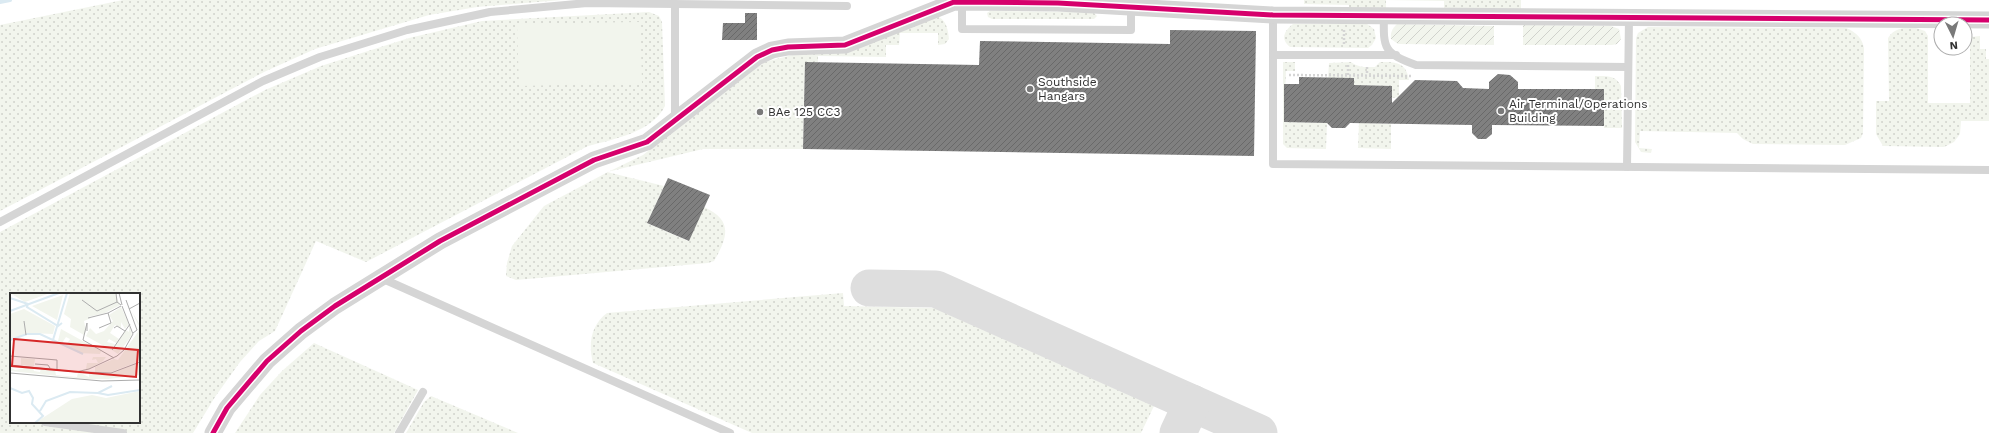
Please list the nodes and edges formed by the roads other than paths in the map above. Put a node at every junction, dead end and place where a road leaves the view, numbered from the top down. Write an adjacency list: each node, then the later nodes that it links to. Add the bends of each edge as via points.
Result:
1 (962, 2): 4 (street); 4 (lane, via 962,29 1131,30); 12 (street, via 954,2 845,45 788,47 767,53 743,66)
2 (675, 4): 3 (lane); 12 (lane); 15 (lane, via 587,3 490,12 407,30 320,57 263,81)
3 (847, 6)
4 (1132, 7): 5 (street)
5 (1274, 15): 6 (street); 9 (lane)
6 (1384, 16): 7 (street); 10 (lane, via 1384,44)
7 (1629, 18): 8 (street); 11 (lane)
8 (1989, 20)
9 (1273, 55): 10 (lane); 13 (lane, via 1273,164)
10 (1396, 55): 11 (lane, via 1416,65)
11 (1628, 67): 13 (lane)
12 (675, 121): 16 (street, via 647,142 594,160 440,241)
13 (1627, 167): 14 (lane)
14 (1989, 170)
15 (0, 222)
16 (380, 278): 20 (street, via 335,306 267,361 228,408); 22 (lane)
17 (423, 392): 21 (lane)
18 (52, 423): 19 (lane)
19 (123, 433)
20 (213, 433)
21 (400, 433)
22 (730, 433)

